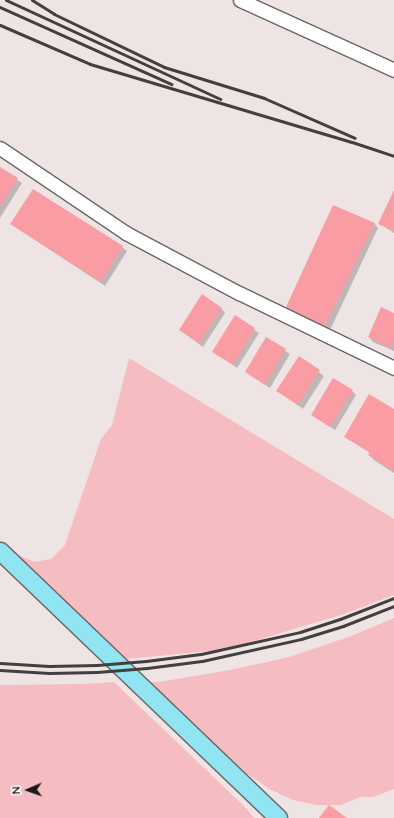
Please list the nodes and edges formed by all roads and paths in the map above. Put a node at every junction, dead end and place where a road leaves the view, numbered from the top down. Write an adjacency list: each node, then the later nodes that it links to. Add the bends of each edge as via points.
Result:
1 (240, 0): 2 (street)
2 (394, 70)
3 (0, 148): 4 (street, via 126,233 239,293)
4 (394, 368)
5 (0, 552): 6 (main road)
6 (274, 816)

